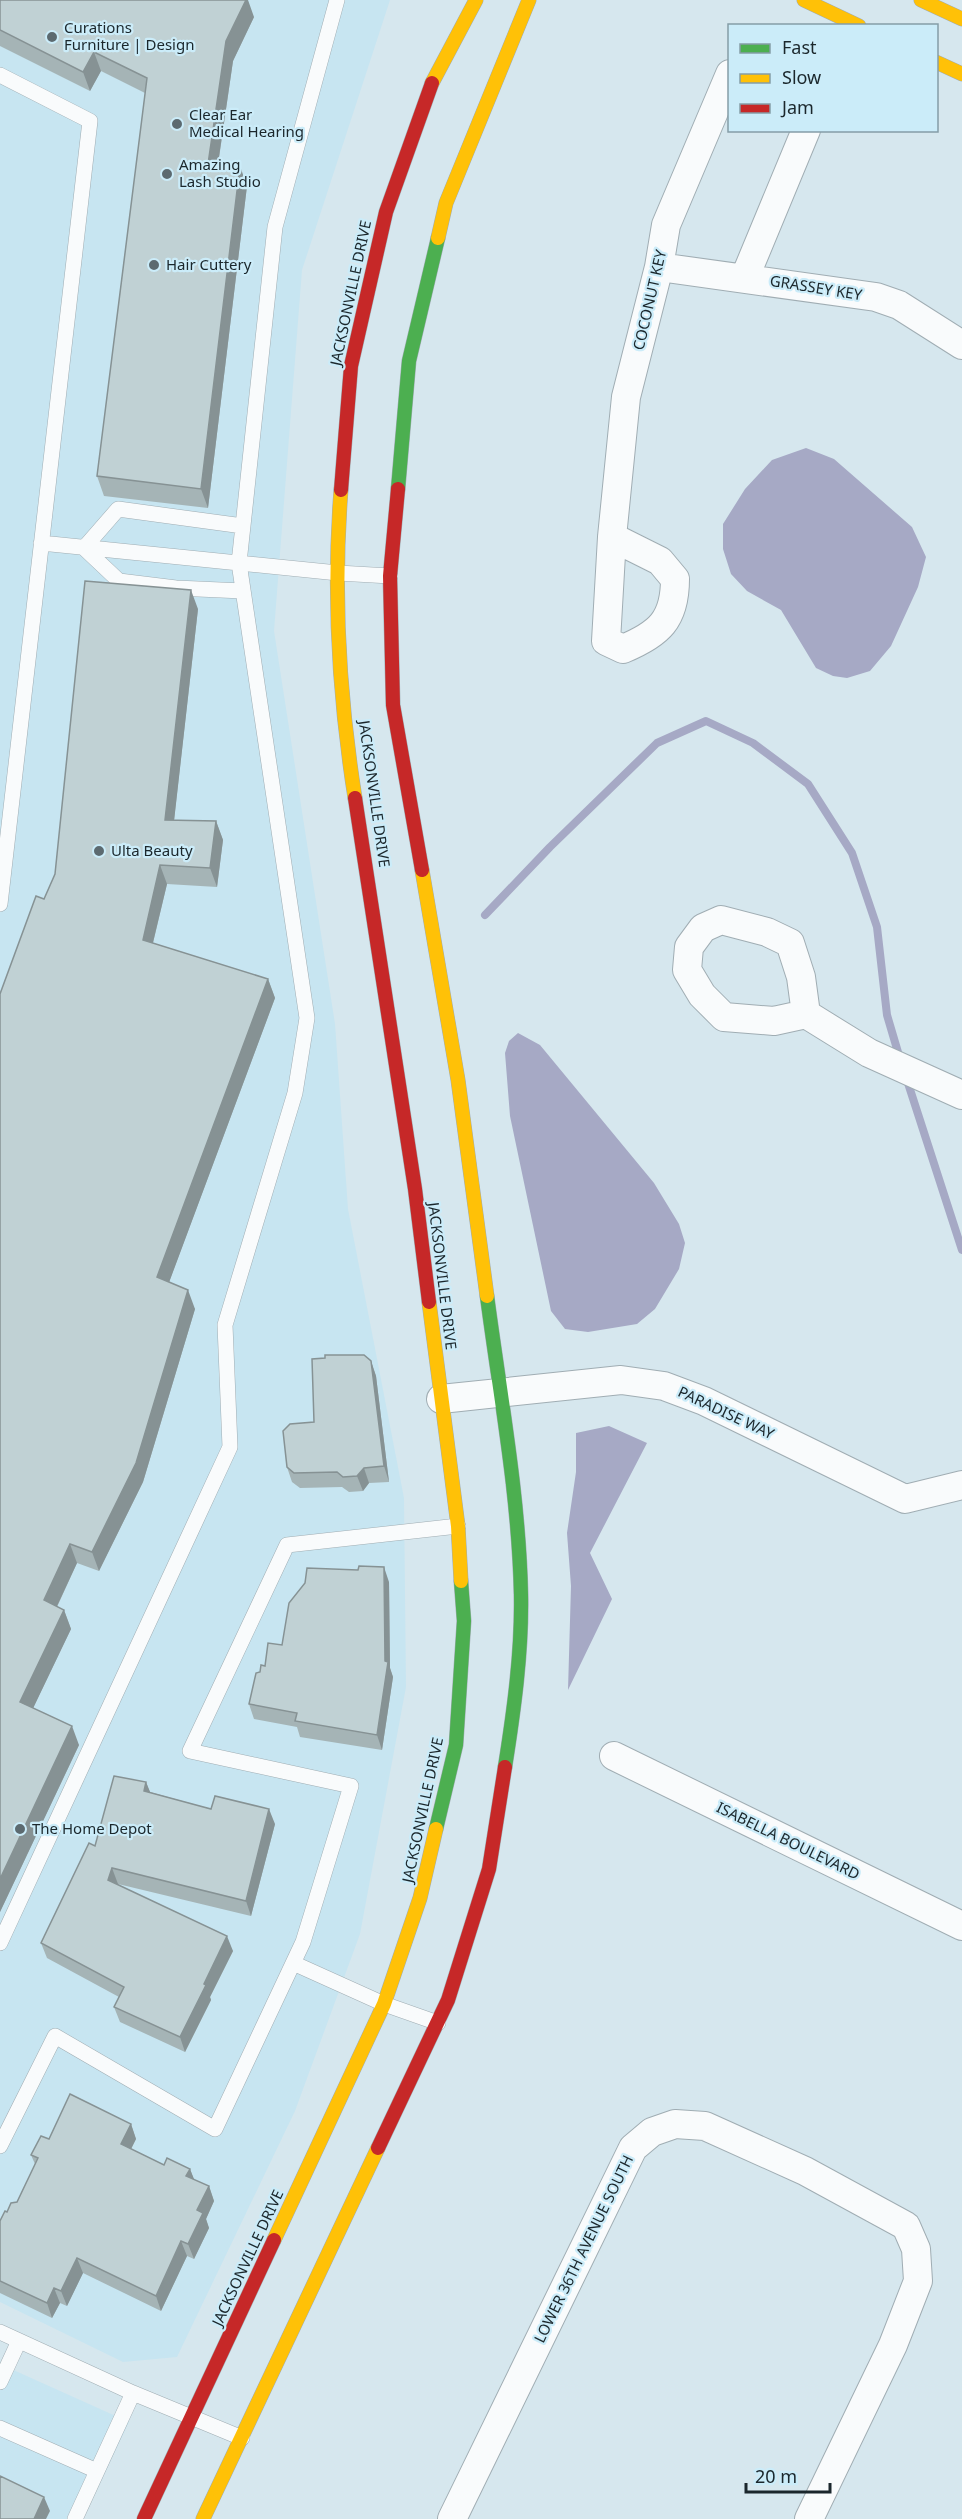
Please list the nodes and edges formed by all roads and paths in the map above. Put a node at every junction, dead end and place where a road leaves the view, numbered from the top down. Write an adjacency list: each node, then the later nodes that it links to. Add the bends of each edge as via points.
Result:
1 (337, 0): 18 (lane, via 275,227)
2 (466, 0): 9 (street)
3 (476, 0): 9 (street, JACKSONVILLE DRIVE)
4 (529, 0): 24 (street, JACKSONVILLE DRIVE, via 446,203 409,361)
5 (804, 0): 8 (street)
6 (921, 0): 7 (street)
7 (962, 19)
8 (855, 24)
9 (462, 26): 23 (street, JACKSONVILLE DRIVE, via 429,90 386,212 351,366)
10 (938, 63): 11 (street)
11 (962, 74)
12 (0, 75): 20 (lane, via 90,121)
13 (728, 76): 15 (street, COCONUT KEY, via 666,225)
14 (805, 132): 16 (street)
15 (659, 267): 16 (street, GRASSEY KEY); 19 (street, COCONUT KEY, via 626,397)
16 (745, 277): 17 (street, GRASSEY KEY, via 876,297 899,305)
17 (962, 345)
18 (243, 526): 21 (lane, via 118,509); 22 (lane)
19 (612, 537)
20 (41, 543): 21 (lane); 26 (lane)
21 (84, 548): 22 (lane); 25 (lane, via 119,581)
22 (239, 563): 23 (lane); 25 (lane)
23 (338, 573): 24 (lane); 30 (street, JACKSONVILLE DRIVE, via 340,654 351,773 408,1143)
24 (390, 576): 29 (street, JACKSONVILLE DRIVE, via 393,705 458,1080)
25 (243, 591): 35 (lane, via 307,1018 295,1093 225,1325 230,1447)
26 (0, 904)
27 (806, 1014): 28 (street, via 869,1053)
28 (960, 1095)
29 (499, 1394): 30 (street, PARADISE WAY); 31 (street, PARADISE WAY, via 621,1380 664,1386 704,1401 905,1499); 38 (street, JACKSONVILLE DRIVE, via 516,1512 520,1575 516,1698 489,1869)
30 (441, 1399): 32 (street, JACKSONVILLE DRIVE)
31 (962, 1485)
32 (458, 1526): 36 (lane, via 287,1545 190,1751 351,1786); 37 (street, JACKSONVILLE DRIVE, via 464,1621 456,1745 420,1898)
33 (614, 1756): 34 (street, ISABELLA BOULEVARD)
34 (962, 1926)
35 (0, 1943)
36 (293, 1963): 37 (lane); 39 (lane, via 215,2129 55,2036)
37 (384, 2004): 38 (lane); 44 (street, JACKSONVILLE DRIVE)
38 (438, 2023): 46 (street, JACKSONVILLE DRIVE)
39 (0, 2146)
40 (0, 2332): 41 (lane)
41 (20, 2341): 42 (lane); 43 (lane)
42 (0, 2382)
43 (133, 2393): 44 (lane); 47 (lane)
44 (193, 2418): 46 (lane); 49 (street, JACKSONVILLE DRIVE)
45 (0, 2428): 47 (lane)
46 (242, 2438): 50 (street, JACKSONVILLE DRIVE)
47 (97, 2471): 48 (lane)
48 (75, 2519)
49 (144, 2519)
50 (203, 2519)
51 (452, 2519): 52 (street, LOWER 36TH AVENUE SOUTH, via 633,2148 652,2132 675,2124 705,2126 805,2171 906,2226 916,2249 918,2281 893,2345)
52 (809, 2519)

